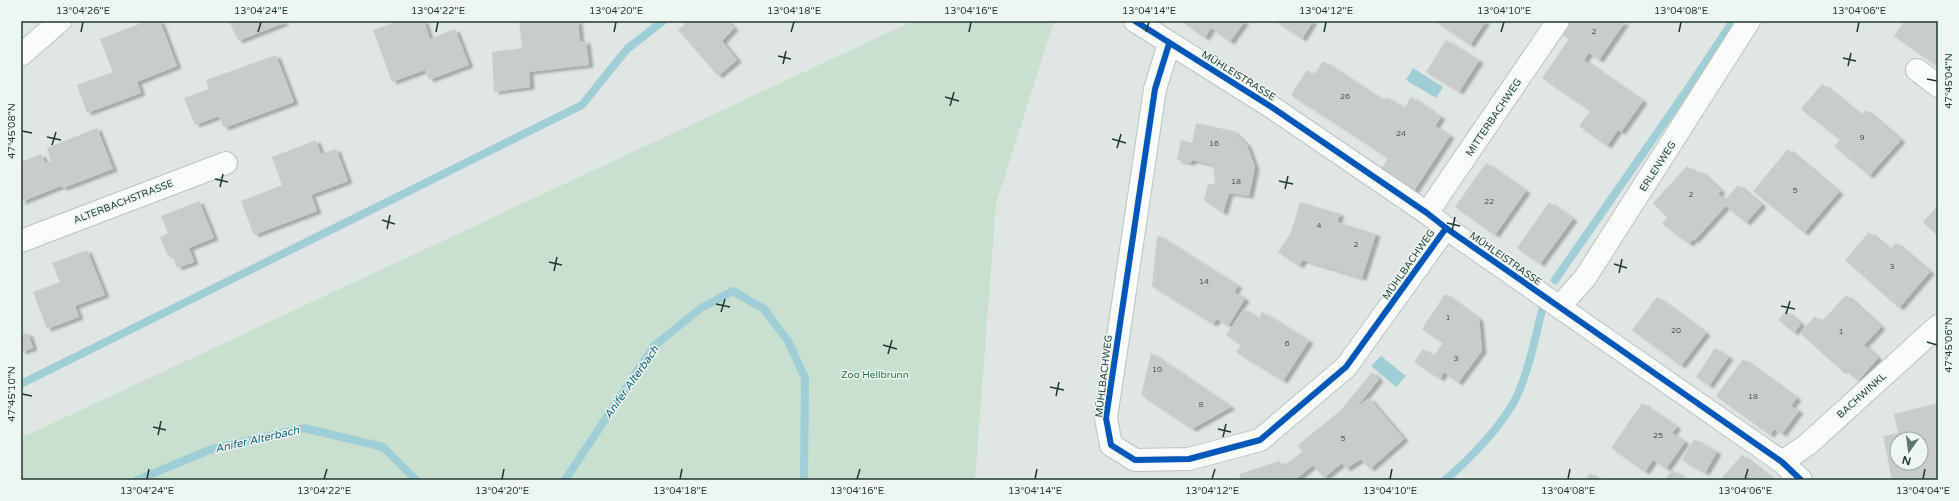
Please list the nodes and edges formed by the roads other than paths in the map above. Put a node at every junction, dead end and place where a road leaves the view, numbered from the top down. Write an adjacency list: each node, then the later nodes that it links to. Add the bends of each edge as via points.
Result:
1 (60, 21): 6 (street)
2 (1135, 21): 5 (street, MÜHLEISTRASSE)
3 (1558, 21): 10 (street, MITTERBACHWEG)
4 (1748, 21): 13 (street, ERLENWEG, via 1585,278)
5 (1169, 44): 10 (street, MÜHLEISTRASSE, via 1262,101); 11 (street, MÜHLBACHWEG, via 1155,89 1106,418 1111,445 1135,460 1189,460 1260,440 1346,367)
6 (21, 55)
7 (1917, 70): 8 (street)
8 (1938, 86)
9 (226, 162): 12 (street, ALTERBACHSTRASSE)
10 (1427, 213): 11 (street, MÜHLEISTRASSE)
11 (1446, 228): 13 (street, MÜHLEISTRASSE)
12 (21, 241)
13 (1560, 307): 15 (street, MÜHLEISTRASSE)
14 (1938, 326): 15 (street, BACHWINKL, via 1807,445)
15 (1782, 462): 16 (street, MÜHLEISTRASSE)
16 (1800, 480)

